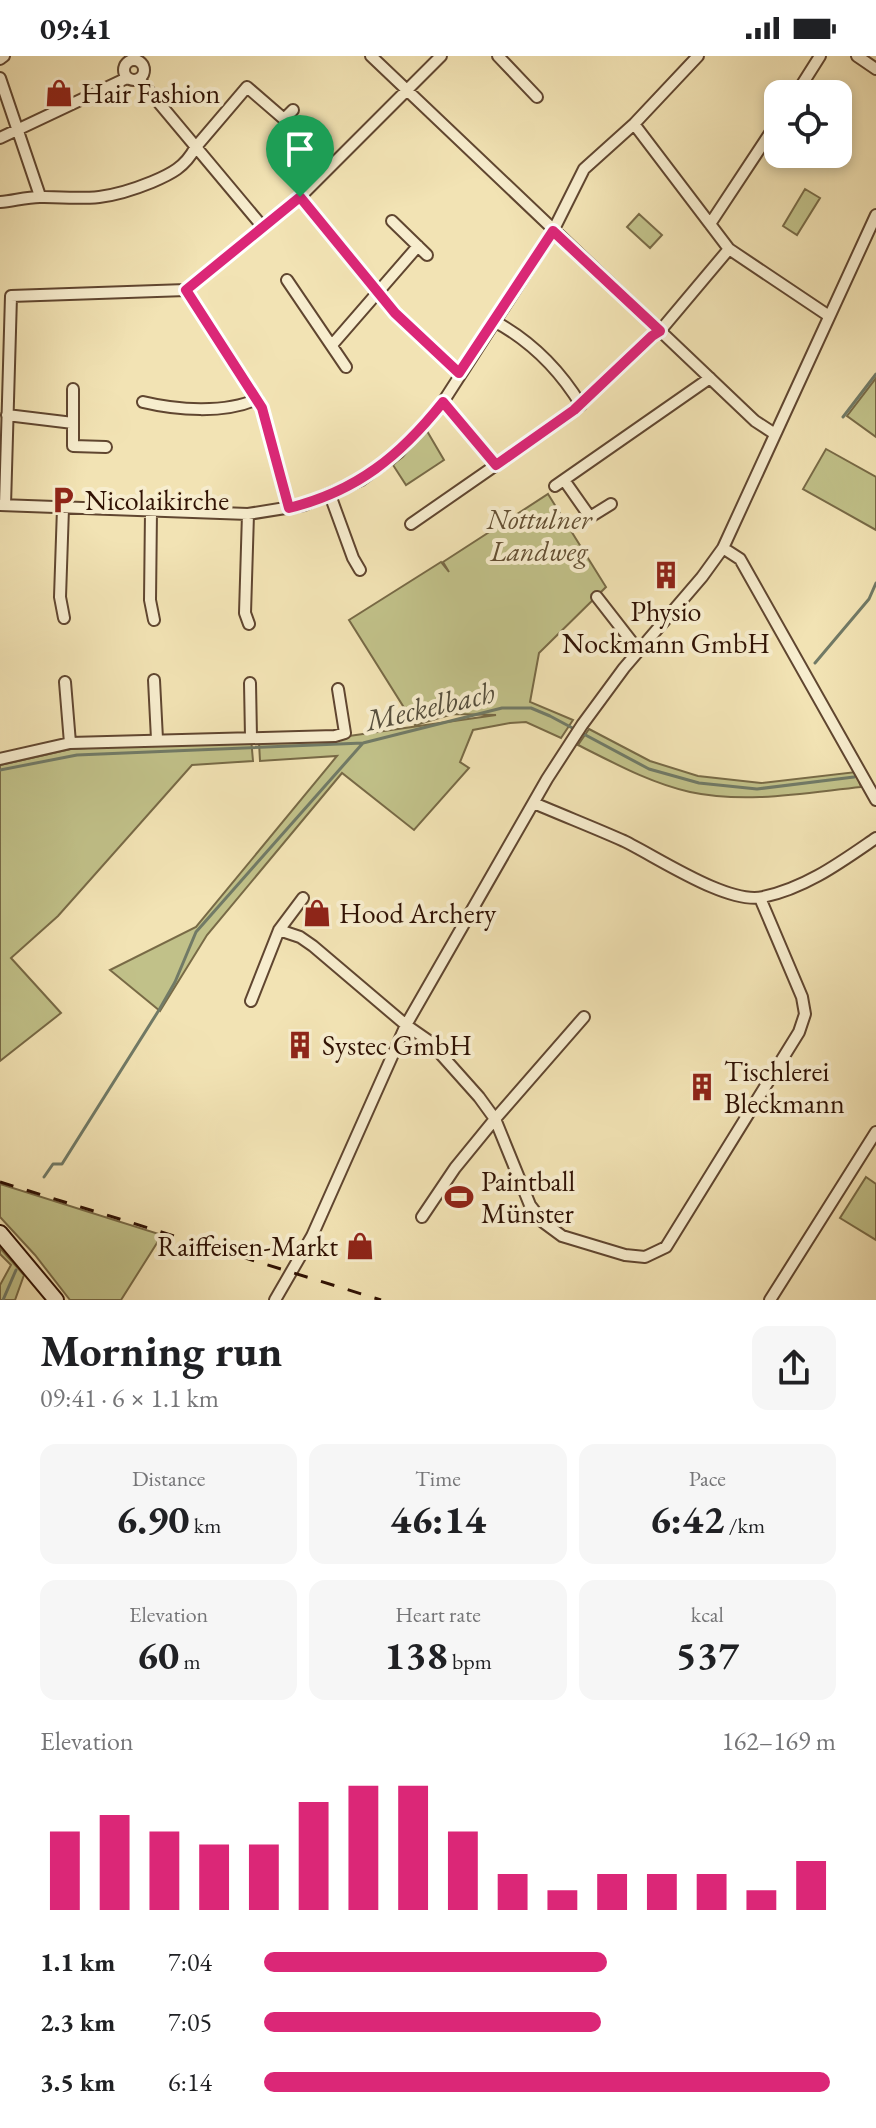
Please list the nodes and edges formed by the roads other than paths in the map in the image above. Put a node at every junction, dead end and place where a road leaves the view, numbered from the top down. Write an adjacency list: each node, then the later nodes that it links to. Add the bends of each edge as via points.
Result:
1 (371, 56): 14 (street)
2 (441, 56): 14 (street)
3 (498, 56): 15 (street)
4 (820, 56): 13 (street)
5 (857, 56): 9 (street)
6 (696, 57): 17 (street)
7 (126, 59): 8 (street); 11 (street)
8 (146, 60): 12 (street)
9 (876, 69)
10 (0, 78): 18 (street)
11 (127, 78): 12 (street); 18 (street)
12 (139, 79): 21 (street)
13 (805, 80)
14 (407, 90): 23 (street); 29 (street)
15 (537, 97)
16 (293, 110): 21 (street, via 284,119 247,87)
17 (634, 124): 27 (street); 29 (street, via 584,169)
18 (19, 131): 19 (street); 22 (street)
19 (0, 138)
20 (764, 142): 27 (street)
21 (195, 148): 22 (street, via 173,174 120,195); 28 (street)
22 (40, 196): 24 (street)
23 (300, 197): 28 (street); 35 (street)
24 (0, 202)
25 (876, 215): 36 (street)
26 (392, 221): 30 (street)
27 (710, 224): 31 (street)
28 (262, 226): 34 (street)
29 (553, 231): 37 (street); 38 (street)
30 (418, 246): 32 (street); 35 (street)
31 (729, 249): 36 (street); 38 (street)
32 (427, 255)
33 (287, 280): 39 (street)
34 (186, 290): 44 (street); 48 (street, via 11,296)
35 (378, 293): 39 (street); 41 (street)
36 (829, 316): 50 (street)
37 (494, 321): 41 (street); 47 (street, via 549,362)
38 (660, 331): 42 (street); 47 (street)
39 (332, 345): 40 (street)
40 (346, 367)
41 (459, 373): 46 (street)
42 (710, 378): 50 (street); 54 (street, via 560,483 590,517)
43 (73, 389): 49 (street)
44 (257, 399): 45 (street, via 211,407); 57 (street)
45 (143, 402)
46 (443, 402): 52 (street); 53 (street, via 399,452)
47 (581, 405): 52 (street)
48 (7, 415): 49 (street); 55 (street)
49 (73, 423): 51 (street, via 73,446)
50 (775, 434): 61 (street)
51 (106, 447)
52 (496, 465): 60 (street)
53 (330, 495): 57 (street); 62 (street)
54 (611, 504)
55 (3, 505): 56 (street)
56 (63, 508): 58 (street); 64 (street)
57 (289, 508): 59 (street)
58 (151, 511): 59 (street); 65 (street)
59 (248, 514): 66 (street)
60 (411, 524)
61 (723, 548): 67 (street); 76 (street, via 740,559)
62 (360, 570)
63 (597, 597): 67 (street)
64 (64, 618)
65 (154, 620)
66 (249, 624)
67 (639, 651): 77 (street, via 573,737)
68 (154, 680): 73 (street)
69 (65, 682): 74 (street)
70 (250, 683): 72 (street)
71 (338, 689): 72 (street, via 345,733)
72 (251, 737): 73 (street)
73 (157, 739): 74 (street)
74 (70, 743): 75 (street)
75 (0, 759)
76 (876, 800)
77 (534, 803): 80 (street, via 625,842 714,889); 84 (street)
78 (876, 838): 80 (street, via 798,886)
79 (303, 898): 81 (street)
80 (760, 898): 85 (street, via 805,1014 799,1032 666,1247 645,1257 625,1255 562,1236 543,1222 530,1205)
81 (279, 930): 82 (street); 84 (street, via 313,946)
82 (251, 1001)
83 (584, 1017): 85 (street)
84 (406, 1025): 85 (street, via 447,1060); 90 (street, via 312,1236)
85 (495, 1119): 87 (street)
86 (876, 1132): 91 (street)
87 (422, 1217)
88 (0, 1233): 89 (main road)
89 (56, 1300)
90 (275, 1300)
91 (770, 1300)

